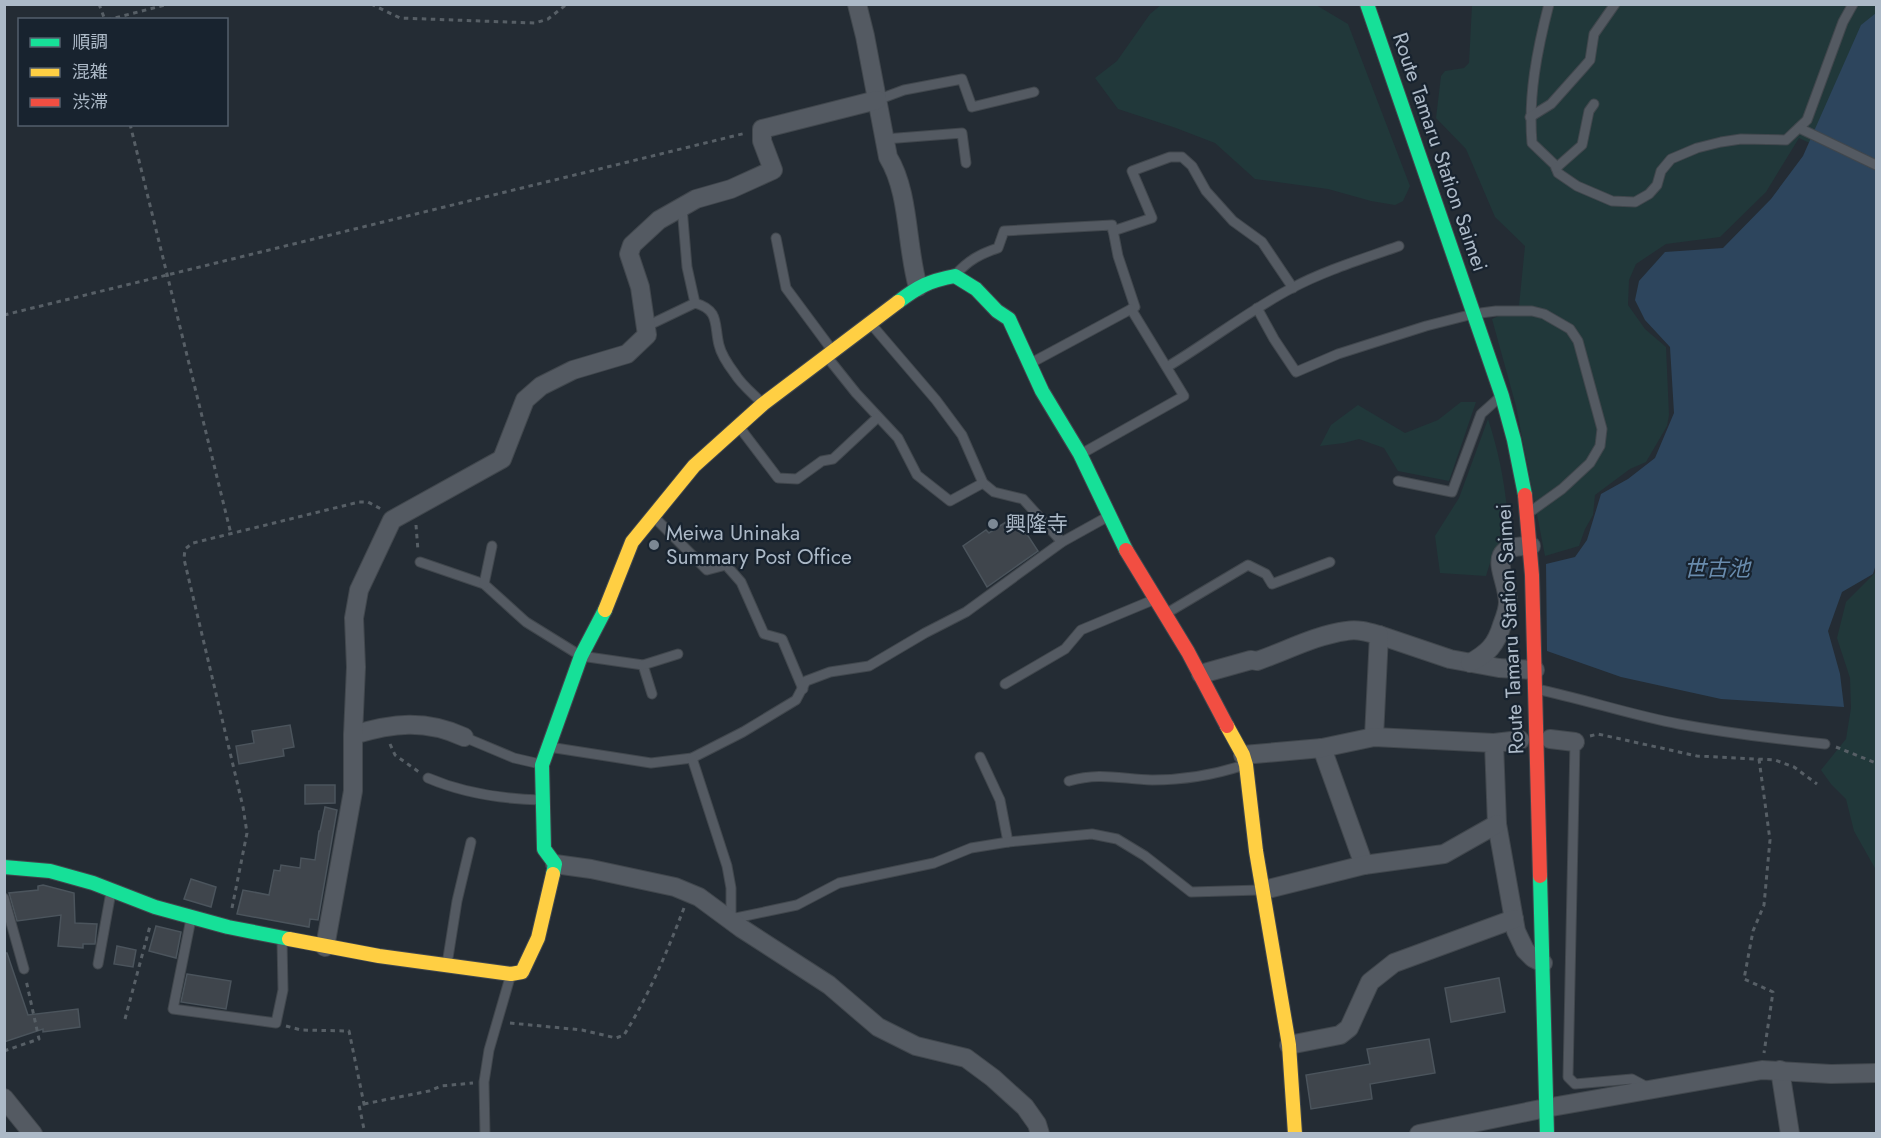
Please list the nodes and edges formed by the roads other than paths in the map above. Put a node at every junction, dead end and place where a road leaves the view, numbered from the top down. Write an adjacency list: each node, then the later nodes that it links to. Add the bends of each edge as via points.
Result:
1 (857, 4): 7 (street)
2 (1367, 4): 25 (street, Route Tamaru Station Saimei)
3 (1549, 4): 9 (lane, via 1538,49)
4 (1616, 4): 9 (lane, via 1594,34 1590,60 1551,104)
5 (1853, 4): 10 (lane, via 1807,120)
6 (1034, 92): 7 (lane, via 972,107 962,79 904,90)
7 (877, 100): 11 (street); 15 (street, via 762,129 762,141 773,170)
8 (1594, 104): 14 (lane, via 1582,145)
9 (1530, 117): 14 (lane, via 1532,143)
10 (1799, 128): 13 (lane); 14 (lane, via 1786,140 1721,141 1671,159 1661,171 1657,185 1635,202 1612,201 1577,186)
11 (885, 139): 12 (lane, via 962,133); 20 (street, via 888,157 896,171)
12 (966, 163)
13 (1876, 165)
14 (1556, 168)
15 (682, 207): 22 (lane, via 687,267); 27 (street, via 660,220 632,245 629,254 640,287)
16 (1113, 231): 19 (lane, via 1112,225 1004,231 999,248 968,261); 21 (lane, via 1152,218 1132,171 1170,157 1182,157 1233,221 1262,242); 24 (lane, via 1135,307)
17 (776, 237): 28 (lane, via 786,288)
18 (1399, 246): 21 (lane)
19 (955, 276): 20 (street); 29 (street, via 1009,319)
20 (918, 287): 26 (street)
21 (1293, 288): 23 (lane)
22 (696, 303): 27 (lane); 32 (lane, via 712,314 718,327 719,346 736,376)
23 (1257, 308): 25 (lane, via 1296,372 1338,354); 30 (lane)
24 (1131, 309): 29 (lane); 30 (lane)
25 (1473, 314): 31 (street, Route Tamaru Station Saimei); 38 (lane, via 1544,314 1570,329 1578,341 1602,429 1600,446 1590,463)
26 (870, 322): 28 (street); 37 (lane, via 962,435)
27 (645, 327): 60 (street, via 647,335 627,354 573,370 541,386 525,400 502,459 392,519 359,590 354,618)
28 (830, 354): 32 (street); 33 (lane)
29 (1031, 363): 35 (street, via 1042,391)
30 (1167, 367): 35 (lane, via 1184,396)
31 (1502, 396): 36 (lane, via 1480,414 1452,492); 38 (street, Route Tamaru Station Saimei)
32 (763, 404): 34 (street)
33 (877, 418): 34 (lane, via 834,459 822,461 798,478 778,478); 37 (lane, via 898,438 917,475 950,501)
34 (739, 426): 39 (street, via 694,466)
35 (1080, 454): 40 (street)
36 (1398, 481)
37 (983, 483): 41 (lane, via 994,492 1023,499)
38 (1528, 514): 43 (street, Route Tamaru Station Saimei)
39 (654, 517): 51 (street, via 632,542 607,606); 57 (lane, via 707,570 726,565 741,582 764,634 782,639)
40 (1108, 517): 41 (lane); 47 (street)
41 (1062, 542): 57 (lane, via 966,612 869,666 830,672 806,681)
42 (492, 546): 46 (lane)
43 (1531, 546): 52 (street, via 1512,547 1500,558 1507,611 1492,648); 54 (street, Route Tamaru Station Saimei)
44 (420, 562): 46 (lane)
45 (1330, 562): 48 (lane, via 1272,584 1266,574 1248,564)
46 (484, 584): 51 (lane, via 526,622)
47 (1155, 599): 48 (street); 56 (lane, via 1081,630 1065,649)
48 (1165, 614): 55 (street)
49 (1379, 635): 52 (street); 55 (street, via 1346,631 1257,661); 62 (street)
50 (678, 654): 53 (lane)
51 (581, 656): 53 (lane); 68 (street)
52 (1470, 663): 54 (street)
53 (643, 665): 59 (lane)
54 (1535, 670): 58 (street, Route Tamaru Station Saimei)
55 (1201, 674): 72 (street)
56 (1005, 684)
57 (803, 689): 71 (lane, via 796,700)
58 (1535, 689): 67 (lane, via 1677,724); 91 (street, Route Tamaru Station Saimei)
59 (652, 694)
60 (353, 735): 61 (street, via 401,724 445,728); 90 (street, via 353,791)
61 (464, 737): 73 (lane)
62 (1374, 737): 66 (street); 69 (street)
63 (1550, 739): 65 (street)
64 (1520, 740): 66 (street)
65 (1575, 742): 99 (lane, via 1568,1077 1575,1084 1632,1079)
66 (1494, 743): 77 (street)
67 (1825, 744)
68 (547, 747): 71 (lane, via 651,763); 73 (street)
69 (1322, 748): 72 (street); 81 (street)
70 (980, 757): 79 (lane, via 1000,800)
71 (692, 758): 87 (lane, via 727,866)
72 (1245, 760): 75 (lane, via 1214,774 1177,780 1088,776); 84 (street)
73 (542, 765): 76 (street)
74 (428, 778): 76 (lane, via 451,788 513,800)
75 (1069, 781)
76 (541, 800): 80 (street, via 544,849)
77 (1497, 824): 81 (street, via 1444,854); 88 (street)
78 (471, 842): 93 (lane)
79 (1008, 842): 84 (lane, via 1092,834 1117,839 1136,850 1191,892); 87 (lane, via 839,883 797,905)
80 (555, 864): 87 (street, via 675,887); 95 (street, via 538,938 522,972)
81 (1364, 865): 84 (street)
82 (4, 867): 83 (street, via 50,871)
83 (111, 889): 86 (street); 92 (lane)
84 (1264, 890): 96 (street)
85 (4, 898): 94 (lane)
86 (191, 916): 89 (street); 89 (lane, via 173,1009 276,1023 282,990)
87 (731, 918): 104 (street, via 829,985 878,1027 916,1046 966,1058 1025,1107)
88 (1514, 919): 91 (street, via 1520,943); 96 (street, via 1394,963 1370,982 1349,1028 1340,1035)
89 (282, 938): 90 (street)
90 (325, 947): 93 (street)
91 (1543, 963): 101 (street, Route Tamaru Station Saimei)
92 (98, 964)
93 (447, 964): 95 (street)
94 (24, 969)
95 (511, 974): 103 (lane, via 489,1050 484,1082)
96 (1289, 1045): 105 (street)
97 (1771, 1070): 98 (street); 99 (street); 108 (street)
98 (1876, 1073)
99 (1652, 1089): 101 (street)
100 (4, 1098): 102 (street)
101 (1546, 1108): 106 (street); 107 (street, Route Tamaru Station Saimei)
102 (33, 1134)
103 (485, 1134)
104 (1040, 1134)
105 (1294, 1134)
106 (1419, 1134)
107 (1547, 1134)
108 (1790, 1134)

